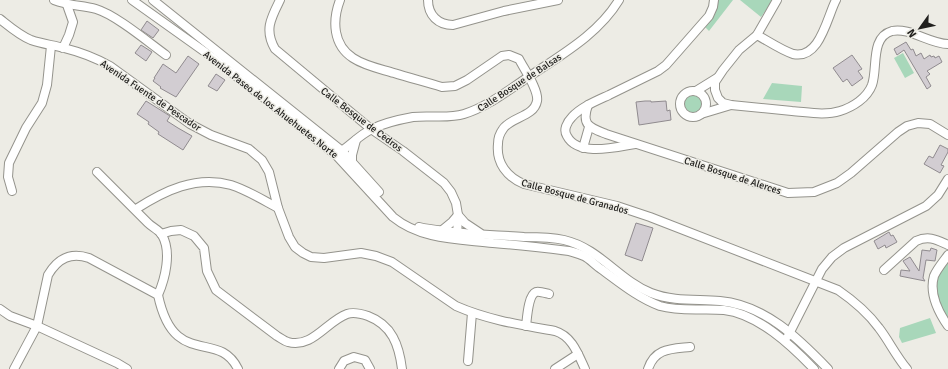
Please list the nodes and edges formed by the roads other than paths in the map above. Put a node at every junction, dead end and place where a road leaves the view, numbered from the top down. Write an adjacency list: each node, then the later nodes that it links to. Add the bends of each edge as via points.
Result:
1 (54, 0): 12 (street)
2 (132, 0): 35 (street, Avenida Paseo de los Ahuehuetes Norte)
3 (153, 0): 35 (street, Avenida Paseo de los Ahuehuetes Norte)
4 (280, 0): 28 (street, Calle Bosque de Cedros, via 270,25 270,36 275,49)
5 (340, 0): 19 (street, Calle Bosque de Granados, via 334,22 337,36 353,58 366,64 442,87 455,86 499,57 509,55 519,59)
6 (428, 0): 7 (street, via 433,17 448,25)
7 (558, 0)
8 (619, 0): 19 (street, Calle Bosque de Balsas, via 583,39)
9 (714, 0): 24 (street, via 709,16 666,65)
10 (777, 0): 14 (street)
11 (836, 0): 14 (street, via 818,42 806,53 792,53)
12 (67, 5): 17 (street, via 73,22); 18 (street, via 97,9)
13 (0, 19): 16 (street, Avenida Fuente de Pescador, via 21,35)
14 (757, 35): 20 (street, via 739,50)
15 (948, 44): 25 (street, via 935,43 900,31 888,33 879,44 870,90 857,103 840,111 820,113)
16 (51, 46): 17 (street, Avenida Fuente de Pescador); 39 (street, via 47,85 42,103 26,128 10,163 8,177)
17 (63, 48): 40 (street, Avenida Fuente de Pescador, via 110,66 190,124 249,149 262,160 269,172)
18 (166, 55)
19 (528, 77): 28 (street, Calle Bosque de Balsas, via 502,95 462,115 412,117); 50 (street, Calle Bosque de Granados, via 536,92 536,104 529,113 503,128 498,140 501,164 514,179 524,184 610,204 650,217)
20 (717, 78): 21 (street); 22 (street)
21 (696, 91): 23 (street); 26 (street, via 684,94 681,98 681,110 690,117)
22 (716, 94): 23 (street); 25 (street, via 720,100)
23 (705, 98): 26 (street, via 705,110)
24 (588, 105): 27 (street, via 585,121); 33 (street, via 572,117 566,126 566,134 571,143)
25 (731, 105): 26 (street)
26 (701, 114)
27 (589, 127): 29 (street, Calle Bosque de Alerces); 33 (street)
28 (371, 129): 31 (street, Calle Bosque de Balsas); 42 (street, Calle Bosque de Cedros, via 403,150 444,183 454,197)
29 (606, 134): 32 (street, Calle Bosque de Alerces); 34 (street)
30 (948, 135): 32 (street, Calle Bosque de Alerces, via 930,124 918,123 907,126 841,181 822,190 801,193 788,193)
31 (356, 140): 35 (street, Calle Bosque de Balsas); 36 (street)
32 (638, 144): 34 (street, Calle Bosque de Alerces)
33 (583, 148): 34 (street, Calle Bosque de Alerces)
34 (603, 150)
35 (339, 153): 36 (street, Avenida Paseo de los Ahuehuetes Norte); 46 (street, Avenida Paseo de los Ahuehuetes Norte, via 393,217 422,233)
36 (352, 162): 43 (street, Avenida Paseo de los Ahuehuetes Norte, via 404,219 413,225)
37 (98, 172): 41 (street)
38 (948, 179): 50 (street, via 938,195 926,206 844,248 822,269)
39 (12, 191)
40 (278, 208): 41 (street, via 251,193 212,182 189,183 171,189); 54 (street, Avenida Fuente de Pescador, via 289,237 295,247 303,253 311,257 324,258 361,253 376,256 392,262 456,306)
41 (136, 209): 44 (street)
42 (458, 215): 43 (street); 45 (street); 46 (street, Calle Bosque de Cedros)
43 (442, 231): 46 (street, Avenida Paseo de los Ahuehuetes Norte)
44 (161, 234): 52 (street, via 166,261 164,279); 70 (street, via 181,230 194,236 204,248 207,271 216,290 277,336 288,342 300,343 324,330 337,318 349,313 362,314 375,319 395,338)
45 (482, 235): 46 (street, Avenida Paseo de los Ahuehuetes Norte); 58 (street, Avenida Paseo de los Ahuehuetes Norte, via 548,238 574,243 588,249 650,292 677,300 721,301 744,305 765,315)
46 (457, 236): 59 (street, Avenida Paseo de los Ahuehuetes Norte, via 569,251 584,257 629,289 654,303 676,309 725,310 740,314 759,322)
47 (948, 245): 49 (street, via 933,238 921,239)
48 (948, 255): 57 (street, via 934,276 933,284 937,306)
49 (884, 270)
50 (815, 280): 58 (street); 76 (street, Calle Bosque de Granados, via 838,290 867,313)
51 (549, 294): 56 (street, via 532,294)
52 (158, 295): 55 (street, via 89,258 81,255 70,256 60,260 48,275); 67 (street, via 164,318 178,337 187,342 219,350 232,360)
53 (0, 309): 55 (street, via 10,316)
54 (472, 313): 56 (street, Avenida Fuente de Pescador); 62 (street)
55 (37, 326): 63 (street); 64 (street)
56 (526, 326): 61 (street, Avenida Fuente de Pescador, via 561,334)
57 (948, 326)
58 (790, 332): 59 (street); 75 (street, Avenida Paseo de los Ahuehuetes Norte)
59 (785, 342): 74 (street, Avenida Paseo de los Ahuehuetes Norte)
60 (690, 347): 73 (street, via 659,353 653,358)
61 (578, 354): 71 (street); 72 (street, Avenida Fuente de Pescador)
62 (468, 361)
63 (117, 363): 65 (street); 66 (street)
64 (14, 369)
65 (110, 369)
66 (127, 369)
67 (238, 369)
68 (339, 369): 69 (street, via 344,361 354,357 365,360)
69 (370, 369)
70 (402, 369)
71 (555, 369)
72 (585, 369)
73 (648, 369)
74 (814, 369)
75 (828, 369)
76 (908, 369)

